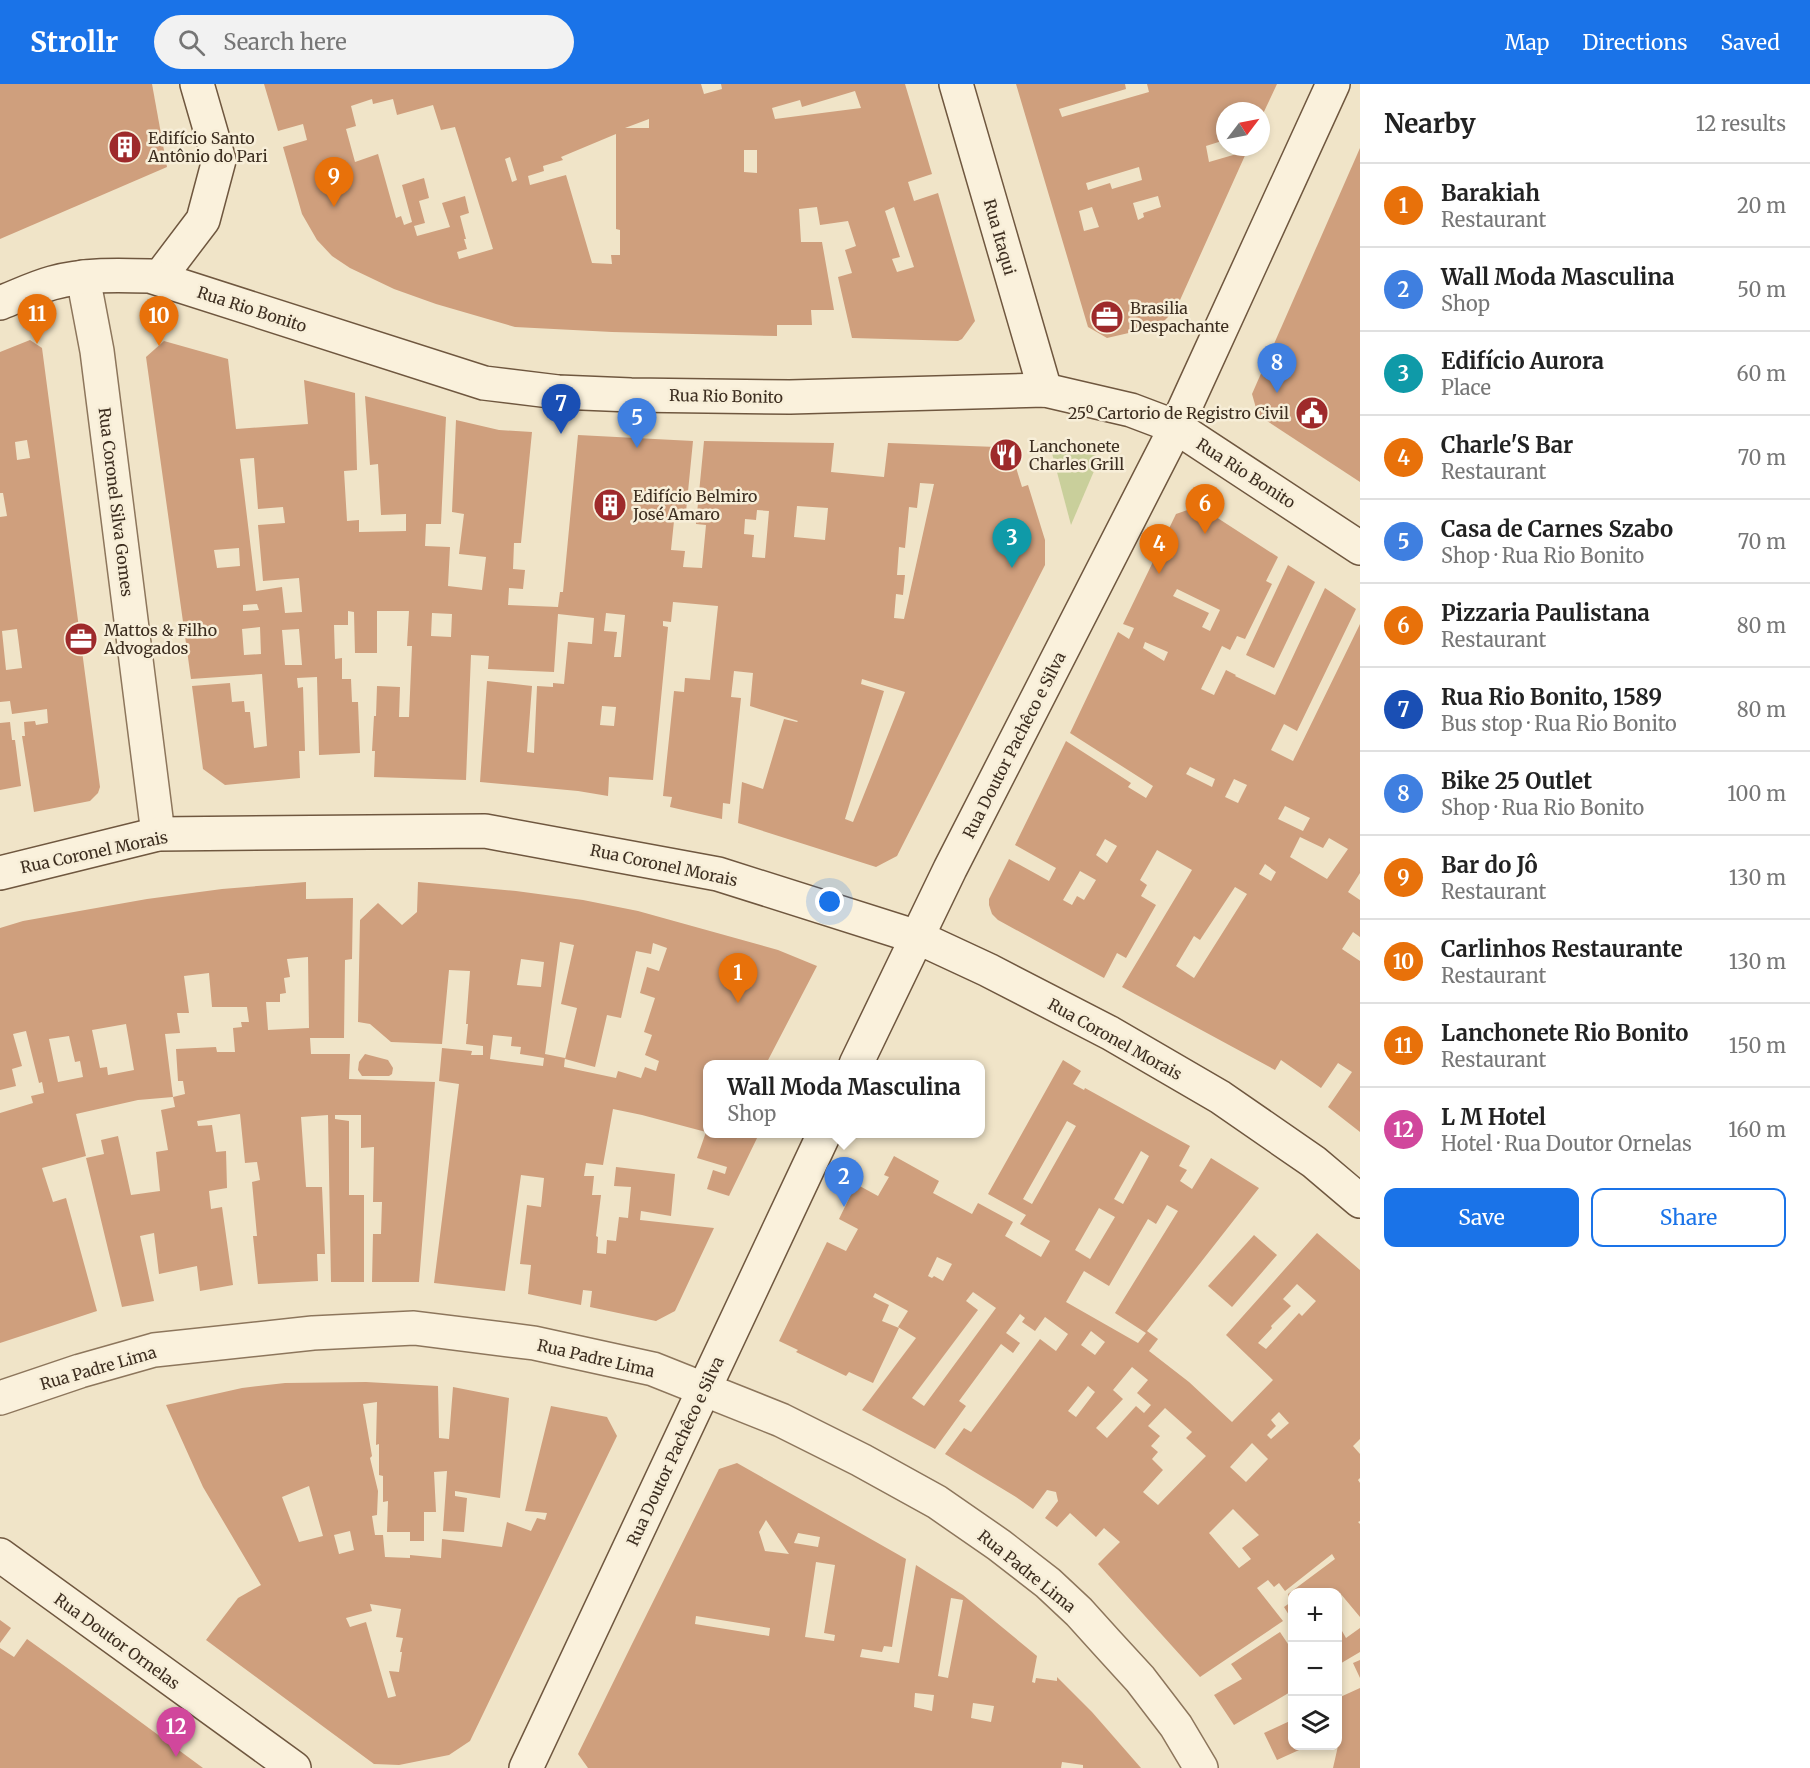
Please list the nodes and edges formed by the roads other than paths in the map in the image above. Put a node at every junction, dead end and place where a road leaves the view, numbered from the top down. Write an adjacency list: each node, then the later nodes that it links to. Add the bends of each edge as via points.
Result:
1 (197, 84): 5 (street, via 219,160 203,220)
2 (956, 84): 7 (street, Rua Itaqui)
3 (1333, 84): 8 (street, Rua Doutor Pachêco e Silva)
4 (83, 277): 5 (street, Rua Rio Bonito); 6 (street, Rua Rio Bonito, via 53,282); 10 (street, Rua Coronel Silva Gomes, via 97,351)
5 (159, 278): 7 (street, Rua Rio Bonito, via 484,383 558,392 789,397)
6 (0, 303)
7 (1045, 390): 8 (street, Rua Rio Bonito, via 1131,410)
8 (1176, 427): 9 (street, Rua Rio Bonito); 12 (street, Rua Doutor Pachêco e Silva)
9 (1360, 548)
10 (158, 834): 11 (street, Rua Coronel Morais); 12 (street, Rua Coronel Morais, via 485,831 718,874)
11 (0, 873)
12 (916, 937): 13 (street, Rua Doutor Pachêco e Silva); 15 (street, Rua Coronel Morais, via 1110,1033 1220,1097 1314,1162)
13 (858, 1060)
14 (822, 1138): 16 (street, Rua Doutor Pachêco e Silva)
15 (1360, 1202)
16 (704, 1390): 17 (street, Rua Padre Lima, via 653,1369 534,1343 414,1328 313,1333 154,1350); 20 (street, Rua Doutor Pachêco e Silva); 21 (street, Rua Padre Lima, via 781,1420 861,1460 937,1502 999,1545 1048,1583 1107,1642 1176,1726)
17 (0, 1398)
18 (0, 1555): 19 (street, Rua Doutor Ornelas)
19 (294, 1768)
20 (526, 1768)
21 (1201, 1768)

